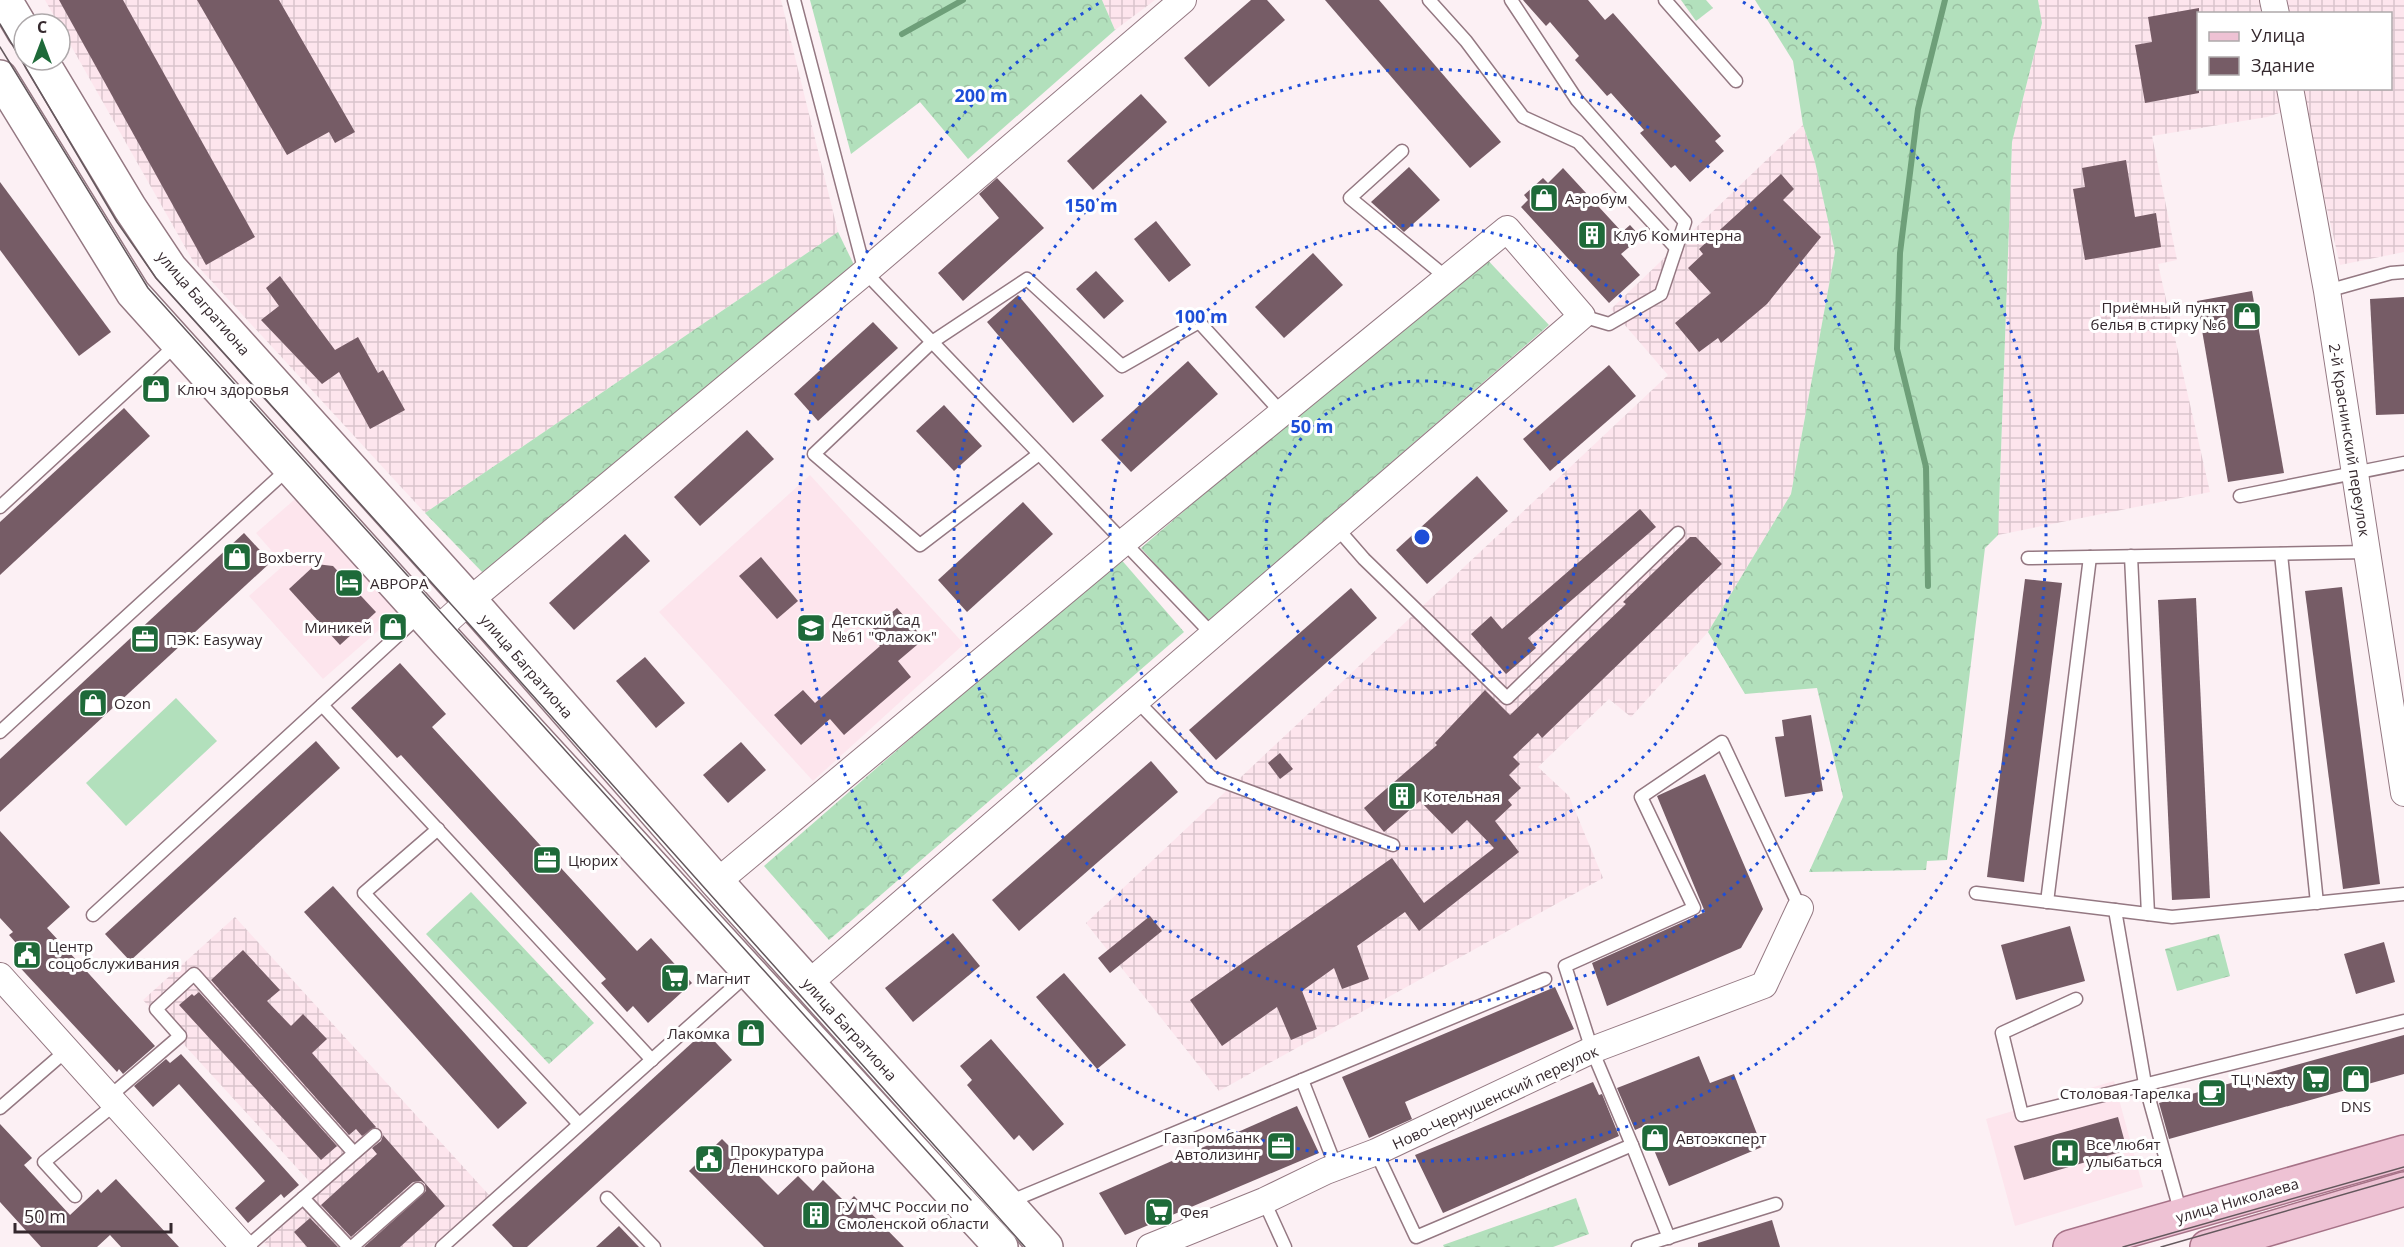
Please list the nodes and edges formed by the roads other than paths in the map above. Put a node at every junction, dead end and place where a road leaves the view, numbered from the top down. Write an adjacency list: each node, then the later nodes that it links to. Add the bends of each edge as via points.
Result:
1 (4, 0): 7 (main road)
2 (794, 0): 14 (lane)
3 (1183, 0): 14 (street)
4 (1429, 0): 13 (lane, via 1466,41 1522,117 1578,142)
5 (1511, 0): 13 (lane, via 1577,100 1685,222)
6 (1665, 0): 10 (lane)
7 (12, 13)
8 (48, 72): 36 (main road, улица Багратиона, via 170,268)
9 (0, 76): 20 (main road, via 133,293)
10 (1736, 81)
11 (2290, 90): 17 (street, 2-й Краснинский переулок)
12 (1402, 151): 16 (lane, via 1350,198)
13 (1676, 248): 18 (lane, via 1661,294 1609,324)
14 (865, 272): 19 (lane); 36 (street)
15 (2404, 272): 17 (lane)
16 (1447, 278): 18 (street, via 1507,229); 21 (street)
17 (2327, 291): 25 (street, 2-й Краснинский переулок)
18 (1582, 316): 28 (street)
19 (932, 342): 21 (lane, via 1027,279 1122,366 1199,322); 22 (lane); 22 (lane, via 814,454 920,545)
20 (178, 343): 24 (main road); 27 (lane)
21 (1281, 413): 30 (street)
22 (1039, 454): 30 (lane)
23 (2404, 463): 25 (lane)
24 (290, 467): 37 (main road); 41 (lane)
25 (2355, 473): 26 (lane); 31 (street, 2-й Краснинский переулок)
26 (2240, 496)
27 (0, 507)
28 (1336, 528): 29 (lane, via 1507,698); 38 (street)
29 (1678, 533)
30 (1124, 542): 38 (lane); 45 (street)
31 (2367, 552): 32 (lane); 42 (street, 2-й Краснинский переулок)
32 (2281, 554): 33 (lane); 49 (lane)
33 (2131, 556): 34 (lane); 52 (lane)
34 (2090, 557): 35 (lane); 48 (lane)
35 (2028, 558)
36 (469, 600): 37 (street); 45 (main road, улица Багратиона)
37 (429, 622): 40 (lane); 54 (main road)
38 (1214, 635): 39 (street)
39 (1137, 701): 44 (lane, via 1211,777); 57 (street)
40 (322, 705): 43 (lane); 53 (lane)
41 (0, 732)
42 (2404, 793)
43 (438, 830): 62 (lane); 67 (lane, via 364,893)
44 (1393, 845)
45 (717, 882): 57 (main road, улица Багратиона)
46 (1976, 893): 48 (lane)
47 (2404, 894): 49 (lane)
48 (2047, 902): 51 (lane)
49 (2317, 903): 52 (lane, via 2172,917)
50 (1800, 908): 61 (street, Ново-Чернушенский переулок, via 1764,985); 61 (lane, via 1722,742 1641,797 1694,908 1565,966)
51 (2115, 910): 52 (lane); 64 (lane)
52 (2148, 914)
53 (93, 915)
54 (750, 973): 62 (lane); 86 (main road)
55 (0, 976): 60 (street)
56 (1545, 979): 63 (lane)
57 (809, 983): 80 (main road, улица Багратиона)
58 (2076, 999): 64 (lane, via 2002,1033 2022,1115)
59 (2404, 1021): 64 (lane)
60 (67, 1050): 65 (street); 66 (lane)
61 (1592, 1050): 69 (lane); 70 (street, Ново-Чернушенский переулок)
62 (652, 1060): 67 (lane)
63 (1302, 1080): 73 (lane); 80 (lane)
64 (2145, 1084): 82 (lane)
65 (112, 1100): 72 (lane, via 180,1036 156,1009 194,974); 76 (lane, via 44,1162); 87 (street)
66 (0, 1108)
67 (579, 1124): 85 (lane)
68 (375, 1135): 72 (lane)
69 (1632, 1145): 83 (lane); 84 (lane)
70 (1376, 1152): 73 (street, Ново-Чернушенский переулок); 84 (lane)
71 (2404, 1152): 82 (main road, улица Николаева)
72 (354, 1153): 77 (lane)
73 (1336, 1167): 79 (street, Ново-Чернушенский переулок)
74 (418, 1189): 88 (lane)
75 (2404, 1189): 95 (main road)
76 (75, 1196)
77 (303, 1198): 87 (lane); 88 (lane)
78 (607, 1198): 89 (lane)
79 (1264, 1201): 91 (street, Ново-Чернушенский переулок); 92 (lane)
80 (1005, 1203): 90 (main road, улица Багратиона)
81 (1776, 1204): 83 (lane)
82 (2181, 1215): 94 (main road, улица Николаева)
83 (1669, 1238): 93 (lane)
84 (1418, 1242)
85 (446, 1246)
86 (997, 1246)
87 (246, 1247)
88 (351, 1247)
89 (654, 1247)
90 (1046, 1247)
91 (1150, 1247)
92 (1285, 1247)
93 (1638, 1247)
94 (2070, 1247)
95 (2207, 1247)

